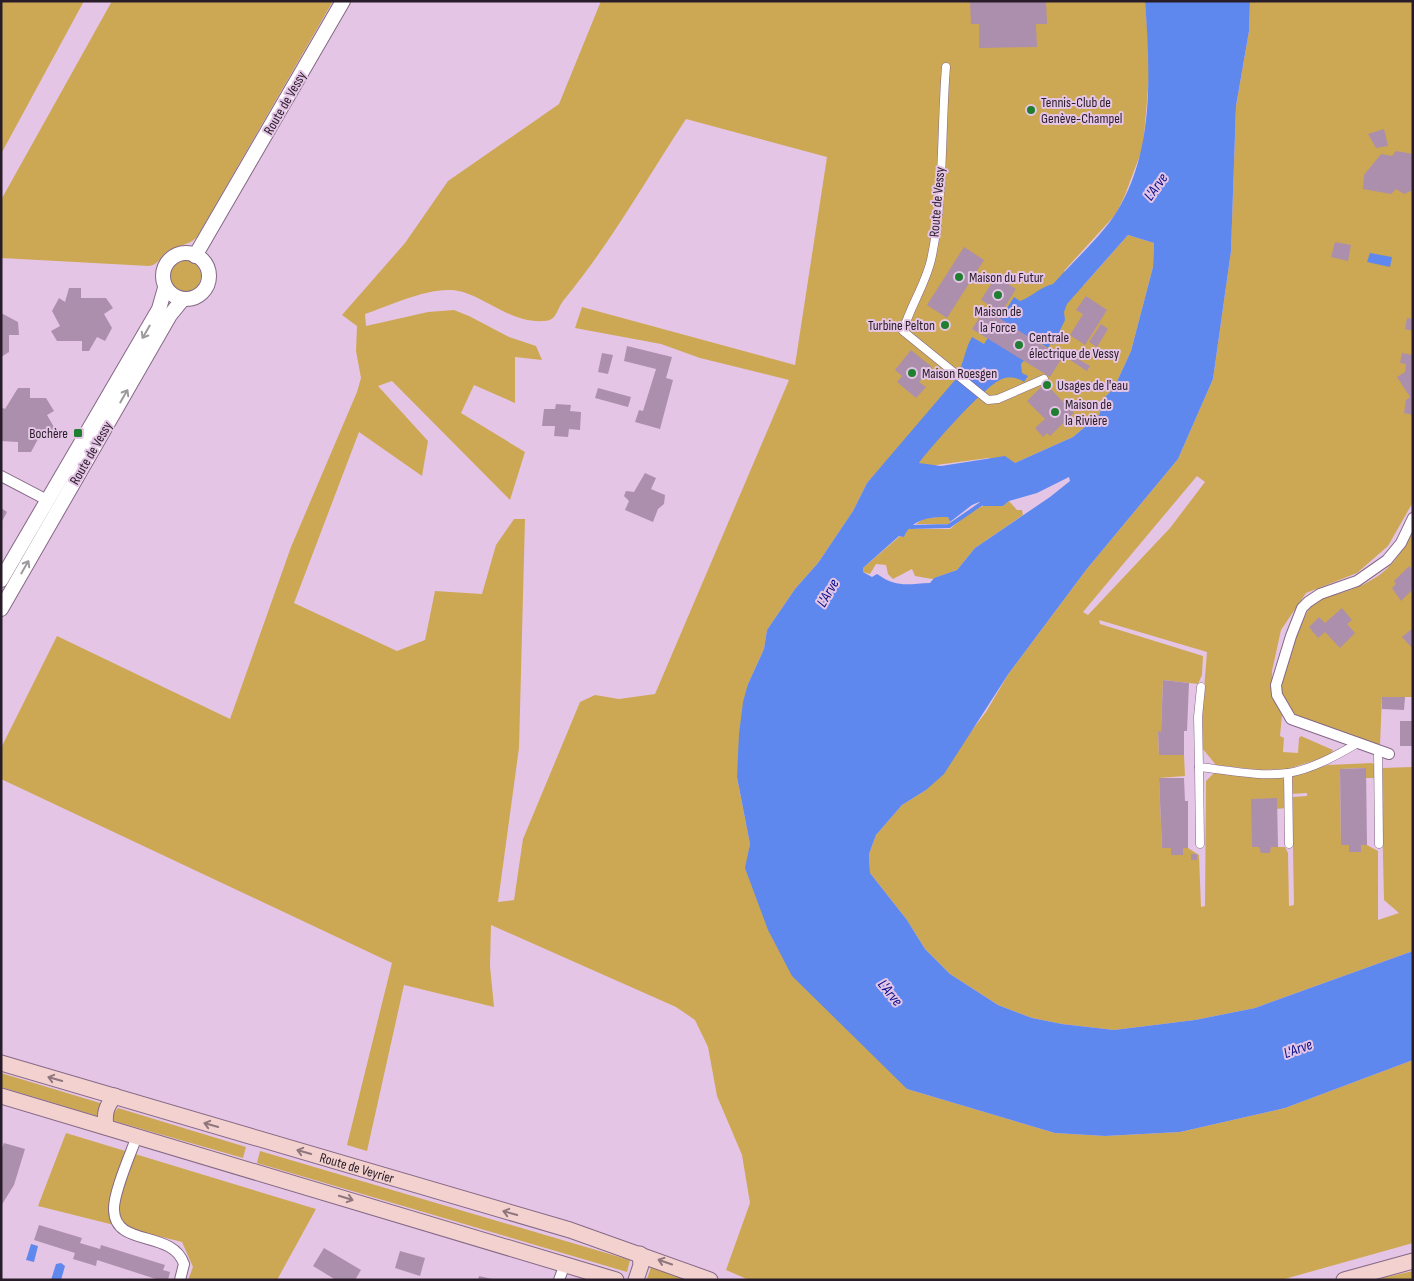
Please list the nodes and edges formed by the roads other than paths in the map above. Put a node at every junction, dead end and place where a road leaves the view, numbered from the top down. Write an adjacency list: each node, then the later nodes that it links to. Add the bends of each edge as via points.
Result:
1 (343, 1): 3 (street, Route de Vessy)
2 (946, 67): 6 (street, Route de Vessy, via 932,253 929,269 904,331 988,400 996,400)
3 (195, 256): 4 (street, via 178,254 168,261 163,272); 5 (street, via 207,268 207,285 199,295)
4 (166, 288): 5 (street); 8 (street, Route de Vessy, one-way to 8, via 159,309)
5 (183, 299): 8 (street, Route de Vessy, one-way to 5)
6 (1044, 379)
7 (1, 476): 8 (street)
8 (53, 504): 10 (street, Route de Vessy); 11 (street, Route de Vessy, one-way to 8)
9 (1413, 518): 13 (street, via 1401,543 1387,560 1356,581 1320,594 1302,608 1277,676 1277,695 1291,719)
10 (1, 580)
11 (1, 610)
12 (1201, 687): 16 (street)
13 (1358, 743): 14 (street); 17 (street, via 1330,759)
14 (1378, 750): 15 (street); 20 (street)
15 (1390, 754)
16 (1199, 767): 17 (street); 18 (street)
17 (1288, 773): 19 (street)
18 (1200, 844)
19 (1289, 844)
20 (1379, 844)
21 (1, 1063): 23 (main road, Route de Veyrier, one-way to 21)
22 (1, 1096): 24 (main road)
23 (115, 1096): 24 (main road, via 107,1105); 26 (main road, Route de Veyrier, one-way to 23, via 570,1230)
24 (106, 1127): 25 (main road)
25 (137, 1136): 28 (main road, one-way to 28); 29 (street, via 115,1201 115,1219 126,1232 177,1251 184,1264)
26 (640, 1254): 32 (main road, via 641,1265); 33 (main road, Route de Veyrier, one-way to 26)
27 (1413, 1261): 34 (main road)
28 (565, 1264): 30 (street); 31 (main road)
29 (180, 1280)
30 (559, 1280)
31 (616, 1280)
32 (636, 1280)
33 (710, 1280)
34 (1344, 1280)

